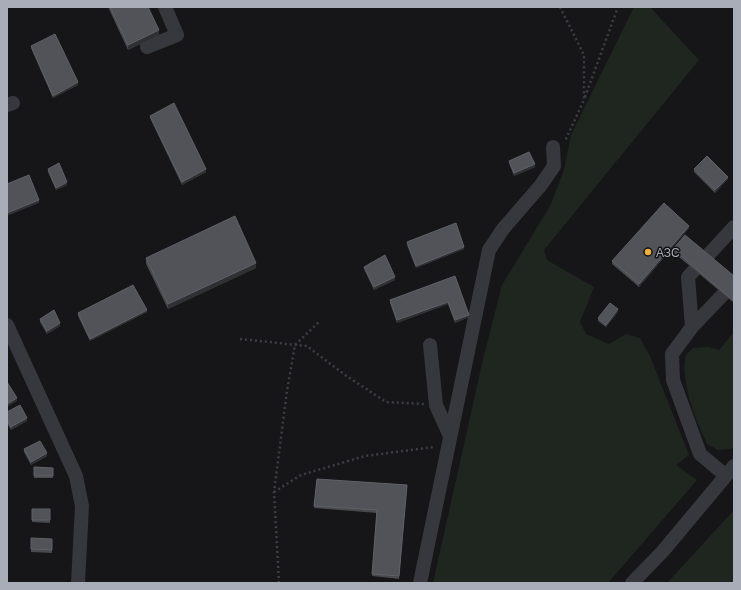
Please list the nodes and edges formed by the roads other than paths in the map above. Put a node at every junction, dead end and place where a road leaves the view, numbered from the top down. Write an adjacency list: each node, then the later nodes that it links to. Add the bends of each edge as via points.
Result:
1 (165, 7): 2 (street, via 177,35)
2 (147, 46)
3 (558, 147): 9 (street, via 554,166 542,185 503,229 489,250)
4 (734, 227): 7 (street, via 688,277)
5 (734, 283): 7 (street)
6 (7, 325): 11 (street, via 76,476 82,506)
7 (692, 327): 10 (street, via 672,354 673,380 700,454)
8 (430, 345): 9 (street, via 436,405)
9 (450, 440): 12 (street)
10 (730, 470): 13 (street, via 663,551)
11 (78, 583)
12 (420, 583)
13 (632, 583)

